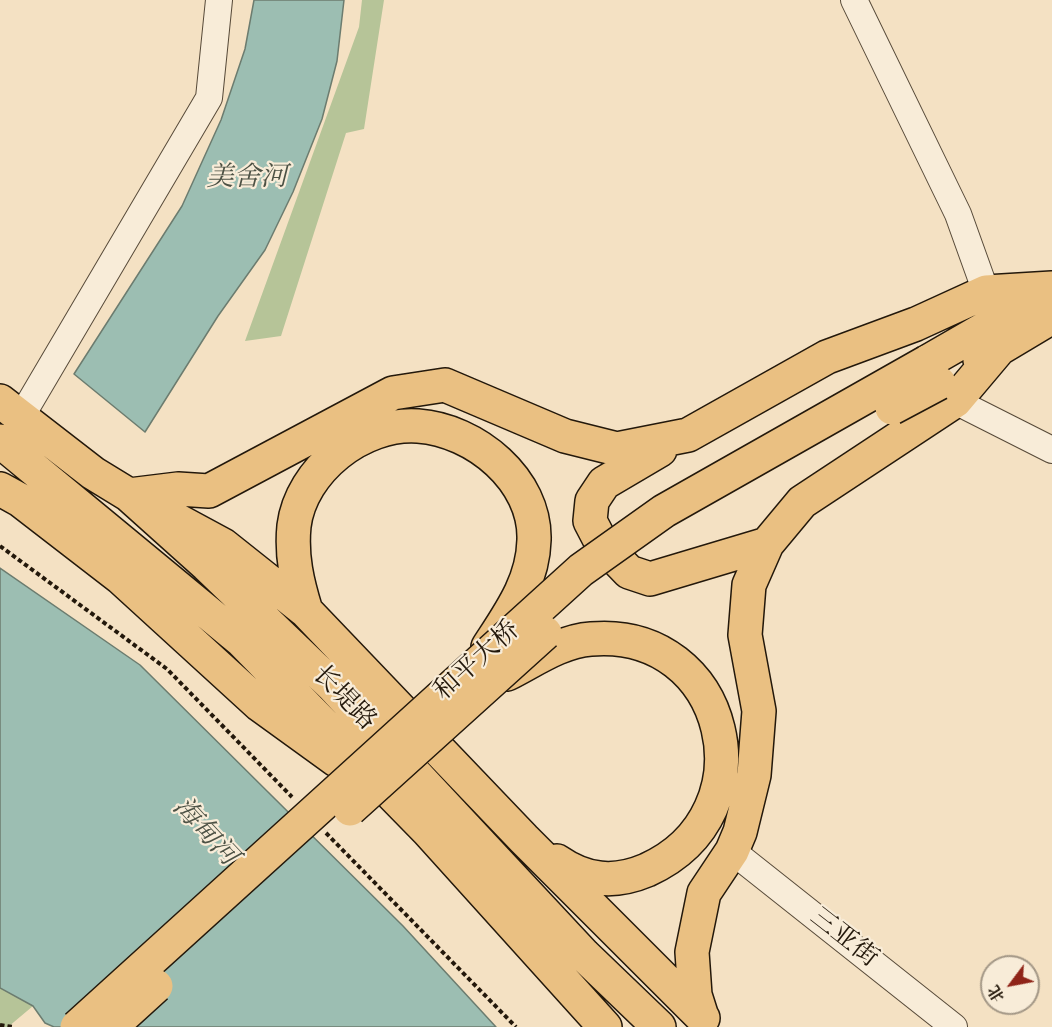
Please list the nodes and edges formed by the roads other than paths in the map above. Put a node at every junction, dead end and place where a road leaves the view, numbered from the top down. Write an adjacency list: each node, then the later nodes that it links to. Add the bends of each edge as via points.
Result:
1 (219, 0): 7 (street, via 209,98)
2 (854, 0): 4 (street, via 958,214)
3 (1052, 289): 4 (main road); 6 (main road)
4 (986, 292): 8 (main road, via 916,324 827,357)
5 (1052, 317): 6 (main road)
6 (940, 382): 9 (street); 13 (main road, via 802,502); 15 (main road, 和平大桥, bridge, via 638,553)
7 (7, 420): 12 (main road, 长堤路); 19 (main road, 长堤路, via 241,640)
8 (688, 435): 12 (main road, via 617,449 564,436 445,385 393,393 209,491 178,489); 13 (main road, via 604,483 592,501 590,521 602,544 630,572 650,579)
9 (1052, 450)
10 (0, 464): 16 (main road, 长堤路, via 176,603 250,670)
11 (0, 489): 16 (main road, via 94,557 260,705)
12 (129, 495): 14 (main road, via 222,544); 24 (main road, 长堤路, via 332,685 550,918)
13 (767, 544): 18 (main road, via 749,585 745,635 759,711 754,775)
14 (306, 611): 15 (main road, bridge, via 294,573 294,525 303,497 316,476 338,453 364,437 404,426 439,430 487,453 507,471 522,490 532,514 534,540 525,585); 17 (main road)
15 (484, 673): 17 (main road, bridge, via 574,642 607,638 646,646 681,667 697,683 710,703 720,736 723,765 711,808 687,844 663,862 624,877 590,877 578,875); 21 (main road, 和平大桥, bridge); 22 (main road, 和平大桥, bridge)
16 (331, 755): 19 (main road, via 416,845)
17 (524, 839): 20 (main road)
18 (732, 851): 20 (main road, via 704,893 692,952 695,995); 25 (street, 三亚街)
19 (496, 906): 23 (main road, 长堤路)
20 (705, 1021)
21 (77, 1027)
22 (111, 1027)
23 (605, 1027)
24 (659, 1027)
25 (954, 1027)

